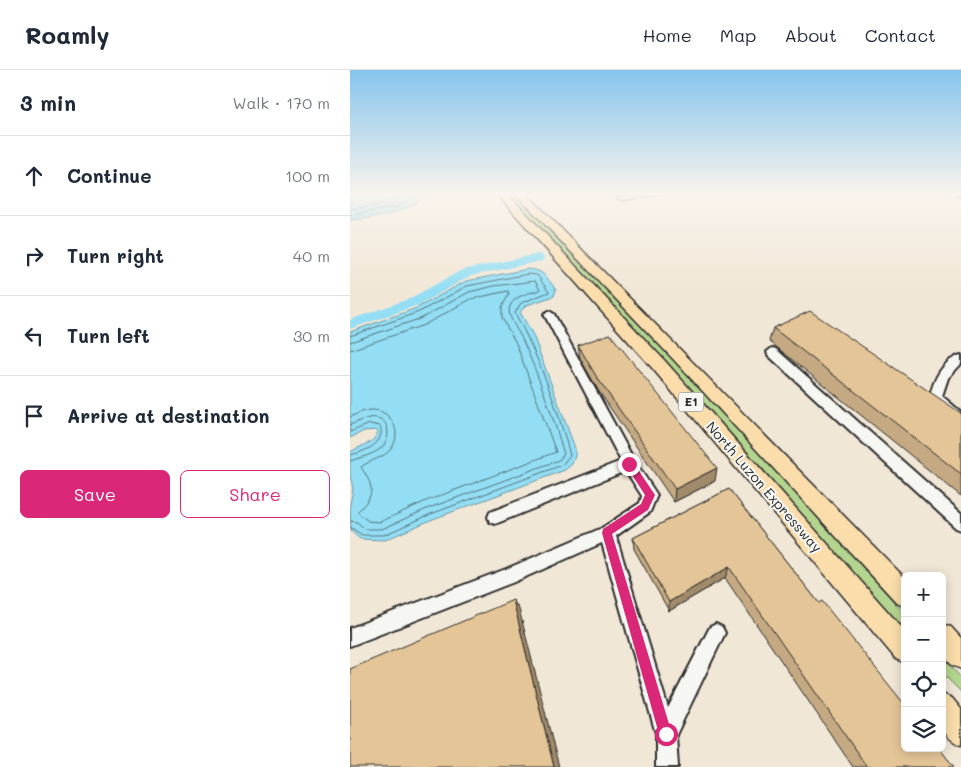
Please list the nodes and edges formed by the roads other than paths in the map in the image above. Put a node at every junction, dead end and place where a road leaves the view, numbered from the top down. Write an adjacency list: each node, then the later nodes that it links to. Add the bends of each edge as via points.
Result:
1 (531, 226): 12 (highway, North Luzon Expressway / E1, via 658,365)
2 (552, 226): 11 (highway, North Luzon Expressway / E1)
3 (549, 314): 7 (lane)
4 (772, 352): 9 (lane)
5 (961, 359): 6 (lane, via 945,370 936,397)
6 (961, 419)
7 (629, 464): 8 (lane); 10 (lane, via 650,495 644,507)
8 (495, 517)
9 (961, 523)
10 (607, 533): 14 (lane, via 508,576); 23 (lane)
11 (901, 591)
12 (876, 615): 16 (highway, North Luzon Expressway / E1); 17 (highway)
13 (716, 634): 23 (lane)
14 (350, 637)
15 (946, 640): 18 (highway)
16 (901, 645)
17 (901, 656)
18 (961, 656)
19 (946, 699): 21 (highway)
20 (946, 713): 22 (highway)
21 (961, 716)
22 (961, 731)
23 (666, 734): 24 (lane)
24 (667, 767)

